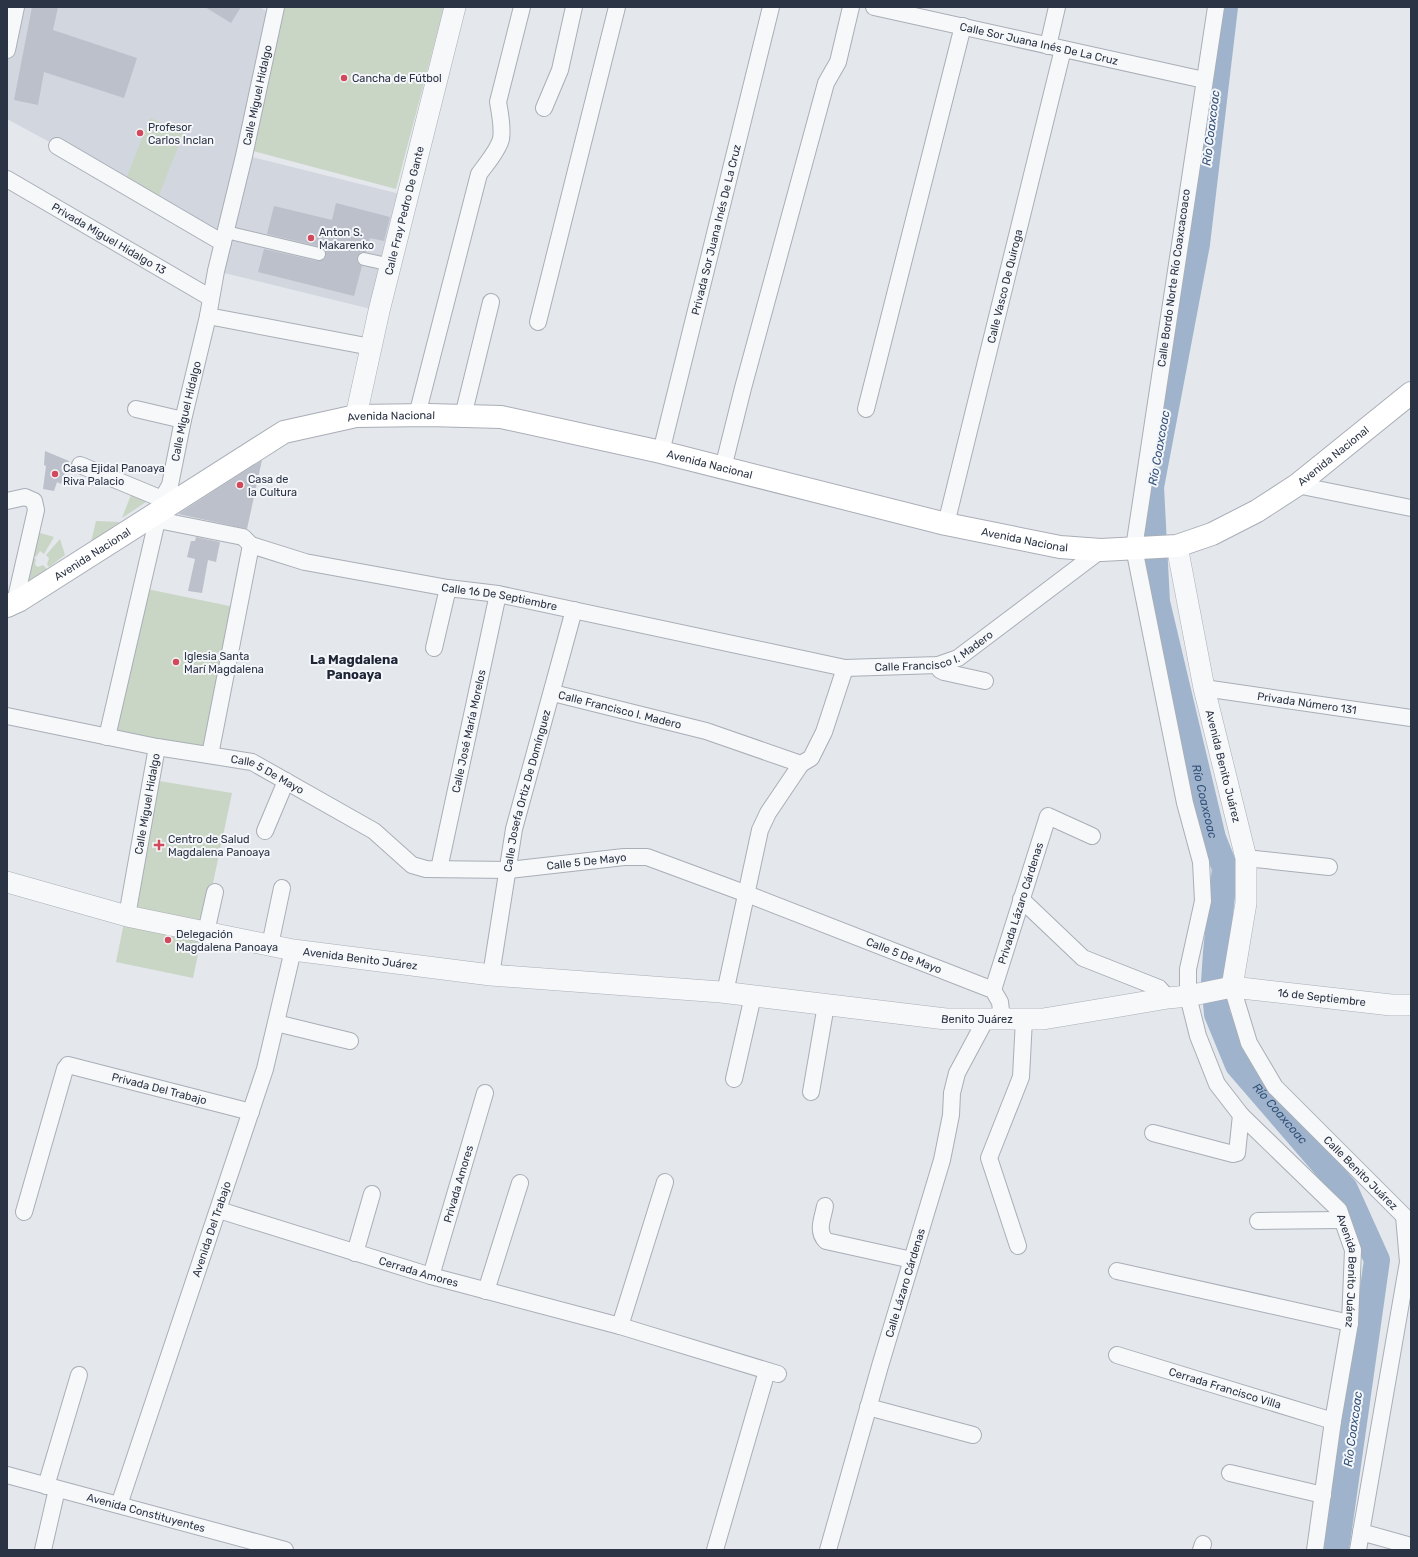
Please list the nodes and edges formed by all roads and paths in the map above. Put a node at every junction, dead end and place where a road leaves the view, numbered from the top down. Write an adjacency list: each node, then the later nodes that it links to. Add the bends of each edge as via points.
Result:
1 (16, 7): 13 (street)
2 (276, 7): 21 (street, Calle Miguel Hidalgo)
3 (455, 7): 24 (street, Calle Fray Pedro De Gante)
4 (522, 7): 33 (street, via 498,102 501,139 479,174)
5 (574, 7): 18 (street, via 560,70)
6 (617, 7): 28 (street)
7 (771, 7): 37 (street, Privada Sor Juana Inés De La Cruz)
8 (851, 7): 39 (street, via 838,62 826,83)
9 (874, 7): 12 (street, Calle Sor Juana Inés De La Cruz)
10 (1057, 7): 15 (street)
11 (1216, 7): 17 (street, Calle Bordo Norte Río Coaxcacoaco)
12 (891, 9): 14 (street, Calle Sor Juana Inés De La Cruz)
13 (10, 23): 16 (street)
14 (963, 26): 15 (street, Calle Sor Juana Inés De La Cruz); 32 (street)
15 (1056, 48): 17 (street, Calle Sor Juana Inés De La Cruz); 44 (street, Calle Vasco De Quiroga)
16 (7, 50)
17 (1204, 80): 47 (street, Calle Bordo Norte Río Coaxcacoaco)
18 (544, 108)
19 (57, 146): 21 (street)
20 (7, 179): 25 (street, Privada Miguel Hidalgo 13)
21 (224, 238): 22 (street); 25 (street, Calle Miguel Hidalgo)
22 (319, 254)
23 (364, 259): 24 (street)
24 (391, 265): 29 (street, Calle Fray Pedro De Gante)
25 (211, 298): 27 (street, Calle Miguel Hidalgo)
26 (491, 302): 35 (street)
27 (208, 316): 29 (street); 36 (street, Calle Miguel Hidalgo)
28 (538, 322)
29 (371, 348): 34 (street, Calle Fray Pedro De Gante)
30 (1411, 393): 40 (main road, Avenida Nacional)
31 (136, 409): 36 (street)
32 (866, 409)
33 (417, 415): 34 (main road, Avenida Nacional); 35 (main road, Avenida Nacional)
34 (356, 416): 43 (main road, Avenida Nacional, via 284,432)
35 (463, 416): 37 (main road, Avenida Nacional, via 501,417)
36 (183, 420): 43 (street, Calle Miguel Hidalgo, via 170,485)
37 (661, 452): 39 (main road, Avenida Nacional)
38 (80, 465): 43 (street, Calle 16 De Septiembre)
39 (723, 468): 44 (main road, Avenida Nacional)
40 (1297, 485): 42 (street); 46 (main road, Avenida Nacional, via 1251,514 1212,534)
41 (7, 500): 51 (street, via 25,496 34,501 36,510)
42 (1411, 508)
43 (160, 510): 45 (street, Calle 16 De Septiembre, via 243,537); 51 (main road, Avenida Nacional); 61 (street, Calle Miguel Hidalgo)
44 (946, 524): 48 (main road, Avenida Nacional, via 1060,547)
45 (251, 545): 49 (street, Calle 16 De Septiembre, via 306,562); 63 (street)
46 (1173, 546): 47 (main road, Avenida Nacional); 57 (street, Avenida Benito Juárez)
47 (1139, 548): 48 (main road, Avenida Nacional); 84 (street, via 1186,803 1201,862 1203,901 1188,969)
48 (1101, 550): 54 (street, Calle Francisco I. Madero, via 958,658)
49 (448, 588): 50 (street, Calle 16 De Septiembre); 53 (street)
50 (498, 594): 52 (street, Calle 16 De Septiembre); 70 (street, Calle José María Morelos)
51 (11, 604)
52 (574, 610): 55 (street, Calle 16 De Septiembre); 58 (street, Calle Josefa Ortiz De Domínguez)
53 (434, 648)
54 (938, 665): 55 (street, Calle Francisco I. Madero); 56 (street, via 944,672)
55 (845, 668): 64 (street, via 824,732 811,758)
56 (985, 681)
57 (1204, 688): 60 (street, Privada Número 131); 68 (street, Avenida Benito Juárez)
58 (553, 692): 64 (street, Calle Francisco I. Madero, via 706,731); 71 (street, Calle Josefa Ortiz De Domínguez, via 514,829)
59 (7, 716): 61 (street)
60 (1411, 718)
61 (107, 737): 62 (street, Calle Miguel Hidalgo)
62 (157, 747): 63 (street, Calle 5 De Mayo); 77 (street, Calle Miguel Hidalgo)
63 (210, 755): 65 (street, Calle 5 De Mayo, via 252,762)
64 (801, 764): 75 (street, via 768,813 760,830)
65 (286, 781): 66 (street); 70 (street, Calle 5 De Mayo, via 374,831 412,865)
66 (265, 831)
67 (1092, 836): 76 (street, Privada Lázaro Cárdenas, via 1048,816)
68 (1246, 858): 69 (street); 84 (street, Avenida Benito Juárez, via 1246,903)
69 (1329, 867)
70 (439, 869): 71 (street, Calle 5 De Mayo)
71 (509, 870): 75 (street, Calle 5 De Mayo, via 624,857 647,858); 81 (street, Calle Josefa Ortiz De Domínguez)
72 (7, 882): 77 (street, Avenida Benito Juárez)
73 (282, 888): 79 (street)
74 (215, 892): 78 (street)
75 (747, 894): 82 (street, Calle 5 De Mayo); 83 (street, via 726,988)
76 (1022, 899): 82 (street, Privada Lázaro Cárdenas); 84 (street, via 1083,958 1159,988)
77 (127, 916): 78 (street, Avenida Benito Juárez)
78 (206, 932): 79 (street, Avenida Benito Juárez)
79 (270, 945): 80 (street, Avenida Benito Juárez)
80 (293, 950): 81 (street, Avenida Benito Juárez); 90 (street, Avenida Del Trabajo)
81 (491, 975): 83 (street, Avenida Benito Juárez)
82 (993, 990): 88 (street, via 1000,1002)
83 (721, 992): 85 (street, Benito Juárez)
84 (1202, 992): 87 (street, 16 de Septiembre, via 1391,1006); 89 (street, Benito Juárez); 96 (street, Avenida Benito Juárez, via 1198,1036 1217,1084); 104 (street, Calle Benito Juárez, via 1249,1043 1275,1087)
85 (753, 996): 86 (street, Benito Juárez); 92 (street)
86 (826, 1005): 88 (street, Benito Juárez, via 946,1019); 93 (street)
87 (1411, 1005)
88 (994, 1019): 89 (street, Benito Juárez); 109 (street, Calle Lázaro Cárdenas, via 957,1073 942,1160)
89 (1024, 1020): 107 (street, via 1021,1077 989,1158)
90 (276, 1023): 91 (street); 95 (street, Avenida Del Trabajo)
91 (350, 1041)
92 (734, 1079)
93 (811, 1092)
94 (485, 1093): 111 (street, Privada Amores)
95 (251, 1112): 102 (street, Avenida Del Trabajo); 103 (street, Privada Del Trabajo, via 68,1065 64,1069)
96 (1241, 1115): 97 (street, via 1236,1154); 105 (street, Avenida Benito Juárez, via 1338,1210)
97 (1153, 1133)
98 (665, 1182): 114 (street)
99 (520, 1183): 112 (street)
100 (372, 1194): 108 (street)
101 (825, 1206): 109 (street, via 820,1229 821,1236 826,1241)
102 (219, 1210): 108 (street, Cerrada Amores); 124 (street, Avenida Del Trabajo)
103 (24, 1212)
104 (1408, 1217): 125 (street, Calle Benito Juárez, via 1408,1262)
105 (1342, 1220): 106 (street); 113 (street, Avenida Benito Juárez, via 1353,1250)
106 (1258, 1221)
107 (1018, 1246)
108 (355, 1253): 111 (street, Cerrada Amores)
109 (912, 1260): 117 (street, Calle Lázaro Cárdenas)
110 (1117, 1270): 113 (street)
111 (431, 1276): 112 (street, Cerrada Amores)
112 (486, 1291): 114 (street, Cerrada Amores)
113 (1350, 1323): 118 (street, Avenida Benito Juárez)
114 (620, 1326): 130 (street, Cerrada Amores, via 773,1373)
115 (1117, 1355): 118 (street, Cerrada Francisco Villa)
116 (79, 1375): 122 (street)
117 (868, 1407): 119 (street); 131 (street, Calle Lázaro Cárdenas)
118 (1332, 1421): 123 (street, Avenida Benito Juárez)
119 (973, 1435)
120 (1230, 1473): 123 (street)
121 (7, 1476): 122 (street, Avenida Constituyentes)
122 (52, 1487): 124 (street, Avenida Constituyentes); 128 (street)
123 (1323, 1495): 132 (street, Avenida Benito Juárez)
124 (119, 1505): 126 (street, Avenida Constituyentes)
125 (1361, 1532): 127 (street); 133 (street, Calle Benito Juárez)
126 (233, 1544): 129 (street, Avenida Constituyentes)
127 (1411, 1546)
128 (44, 1550)
129 (285, 1550)
130 (715, 1550)
131 (828, 1550)
132 (1315, 1550)
133 (1358, 1550)

